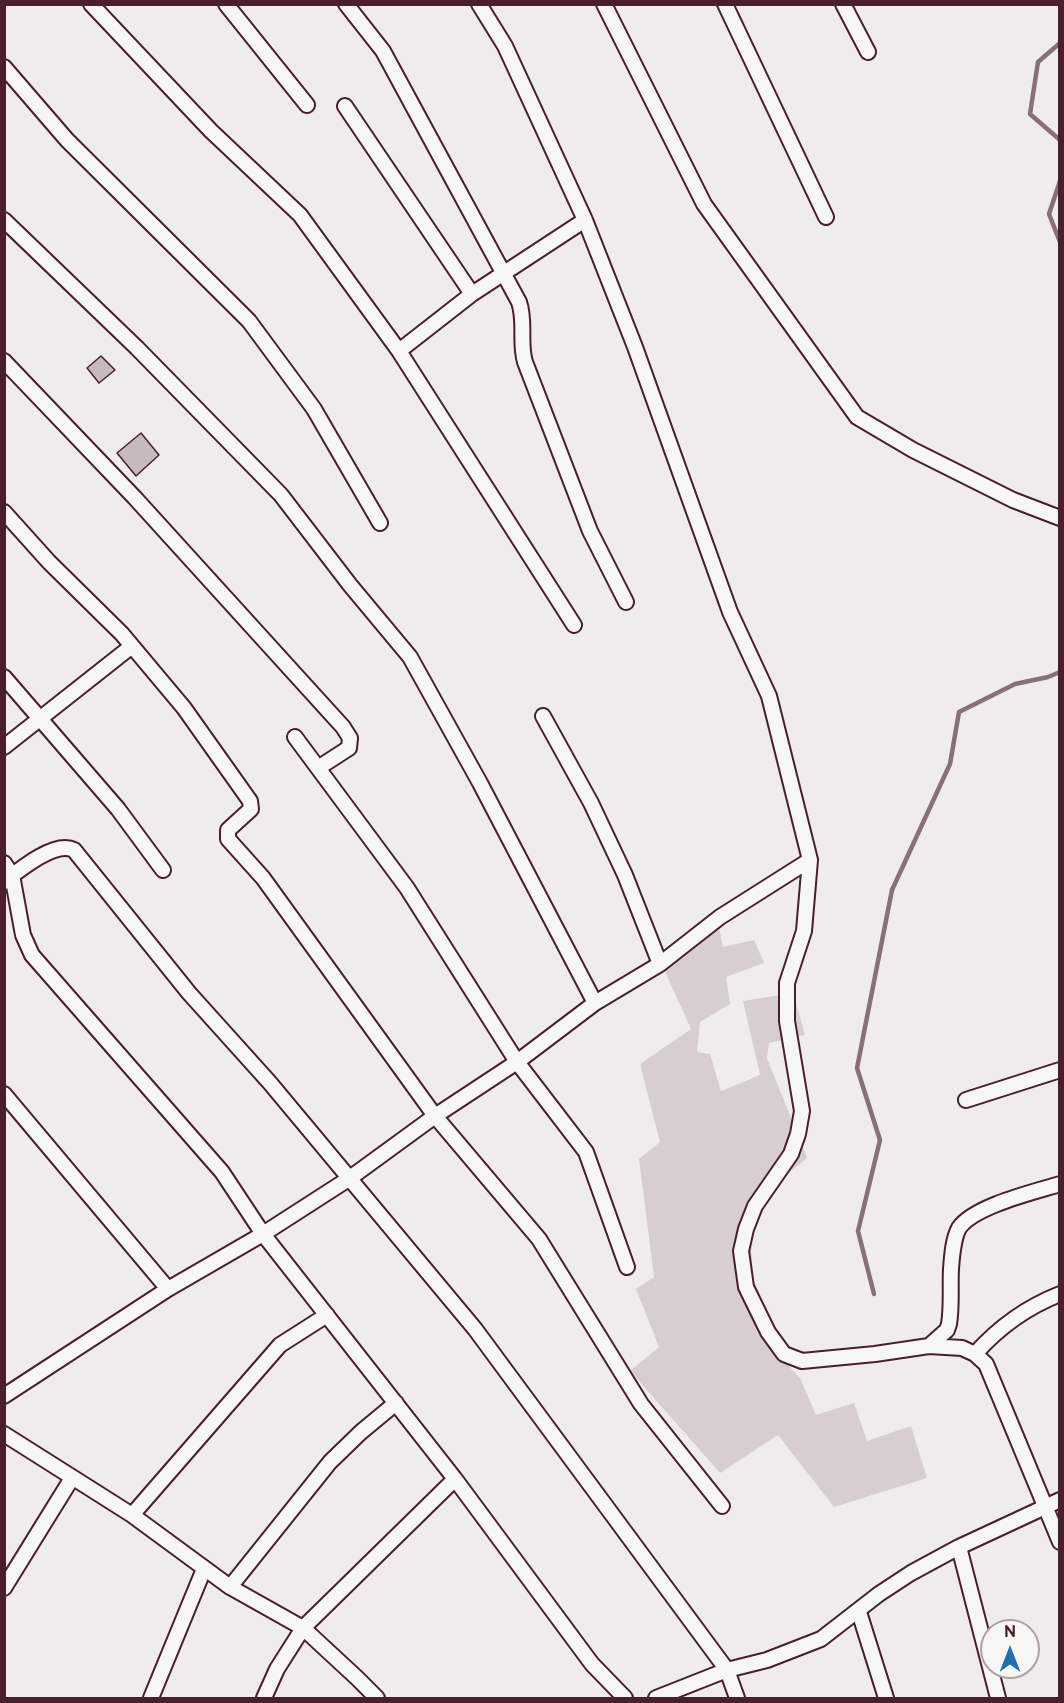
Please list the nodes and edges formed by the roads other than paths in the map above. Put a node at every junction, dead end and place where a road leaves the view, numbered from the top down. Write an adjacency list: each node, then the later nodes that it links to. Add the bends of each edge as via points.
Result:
1 (91, 4): 17 (street, via 211,131 300,215)
2 (226, 4): 10 (street)
3 (346, 4): 15 (street, via 383,51)
4 (479, 4): 14 (street, via 505,46)
5 (604, 4): 20 (street, via 704,204 857,417 1013,500)
6 (725, 4): 12 (street)
7 (843, 4): 8 (street)
8 (868, 52)
9 (4, 67): 21 (street, via 67,140 249,321 314,409)
10 (307, 105)
11 (345, 106): 16 (street)
12 (826, 217)
13 (4, 220): 36 (street, via 281,495 410,657)
14 (585, 220): 15 (street); 31 (street, via 730,612 769,696)
15 (503, 272): 16 (street); 22 (street, via 522,312 522,354 590,531)
16 (472, 294): 17 (street)
17 (399, 351): 23 (street)
18 (4, 361): 30 (street, via 135,498 343,727 350,738 349,747)
19 (4, 512): 24 (street)
20 (1059, 518)
21 (380, 524)
22 (626, 602)
23 (574, 625)
24 (132, 646): 27 (street); 41 (street, via 184,708 248,796 250,809 228,830 228,839 263,878)
25 (4, 677): 27 (street)
26 (543, 716): 35 (street, via 625,875)
27 (40, 718): 29 (street); 33 (street, via 118,809)
28 (295, 737): 30 (street)
29 (4, 747)
30 (318, 768): 37 (street, via 407,888)
31 (810, 860): 35 (street, via 720,917); 49 (street, via 804,931 787,983 787,1021 802,1111 790,1154 755,1206 746,1229 741,1251 746,1287 768,1332 784,1354 802,1361)
32 (4, 863): 34 (street)
33 (163, 870)
34 (8, 878): 42 (street, via 54,849 74,850 189,993); 44 (street, via 32,955 222,1172)
35 (660, 964): 36 (street)
36 (595, 1003): 37 (street)
37 (517, 1062): 41 (street); 45 (street, via 586,1152)
38 (1059, 1070): 40 (street)
39 (4, 1094): 46 (street)
40 (966, 1100)
41 (435, 1116): 42 (street); 57 (street, via 538,1239 642,1404)
42 (350, 1178): 44 (street); 67 (street, via 475,1329)
43 (1059, 1184): 49 (street, via 999,1203 971,1216 959,1229 951,1269 949,1324)
44 (263, 1234): 46 (street); 48 (street)
45 (627, 1268)
46 (168, 1289): 51 (street)
47 (1059, 1294): 50 (street, via 993,1334)
48 (327, 1315): 52 (street); 59 (street, via 280,1345)
49 (929, 1346): 50 (street, via 962,1348)
50 (975, 1354): 58 (street, via 986,1364)
51 (4, 1396)
52 (396, 1403): 55 (street); 63 (street, via 330,1462)
53 (4, 1434): 54 (street)
54 (72, 1478): 59 (street); 64 (street)
55 (455, 1479): 66 (street); 71 (street, via 592,1664)
56 (1059, 1500): 58 (street)
57 (722, 1506)
58 (1043, 1507): 60 (street); 61 (street)
59 (132, 1515): 62 (street)
60 (1059, 1542)
61 (959, 1547): 65 (street, via 911,1573); 75 (street)
62 (204, 1569): 63 (street); 68 (street)
63 (230, 1587): 66 (street)
64 (4, 1588)
65 (859, 1612): 67 (street, via 821,1639 794,1651); 74 (street)
66 (303, 1628): 69 (street); 70 (street)
67 (727, 1670): 72 (street); 73 (street)
68 (151, 1698)
69 (264, 1698)
70 (376, 1698)
71 (625, 1698)
72 (656, 1698)
73 (737, 1698)
74 (886, 1698)
75 (998, 1698)

